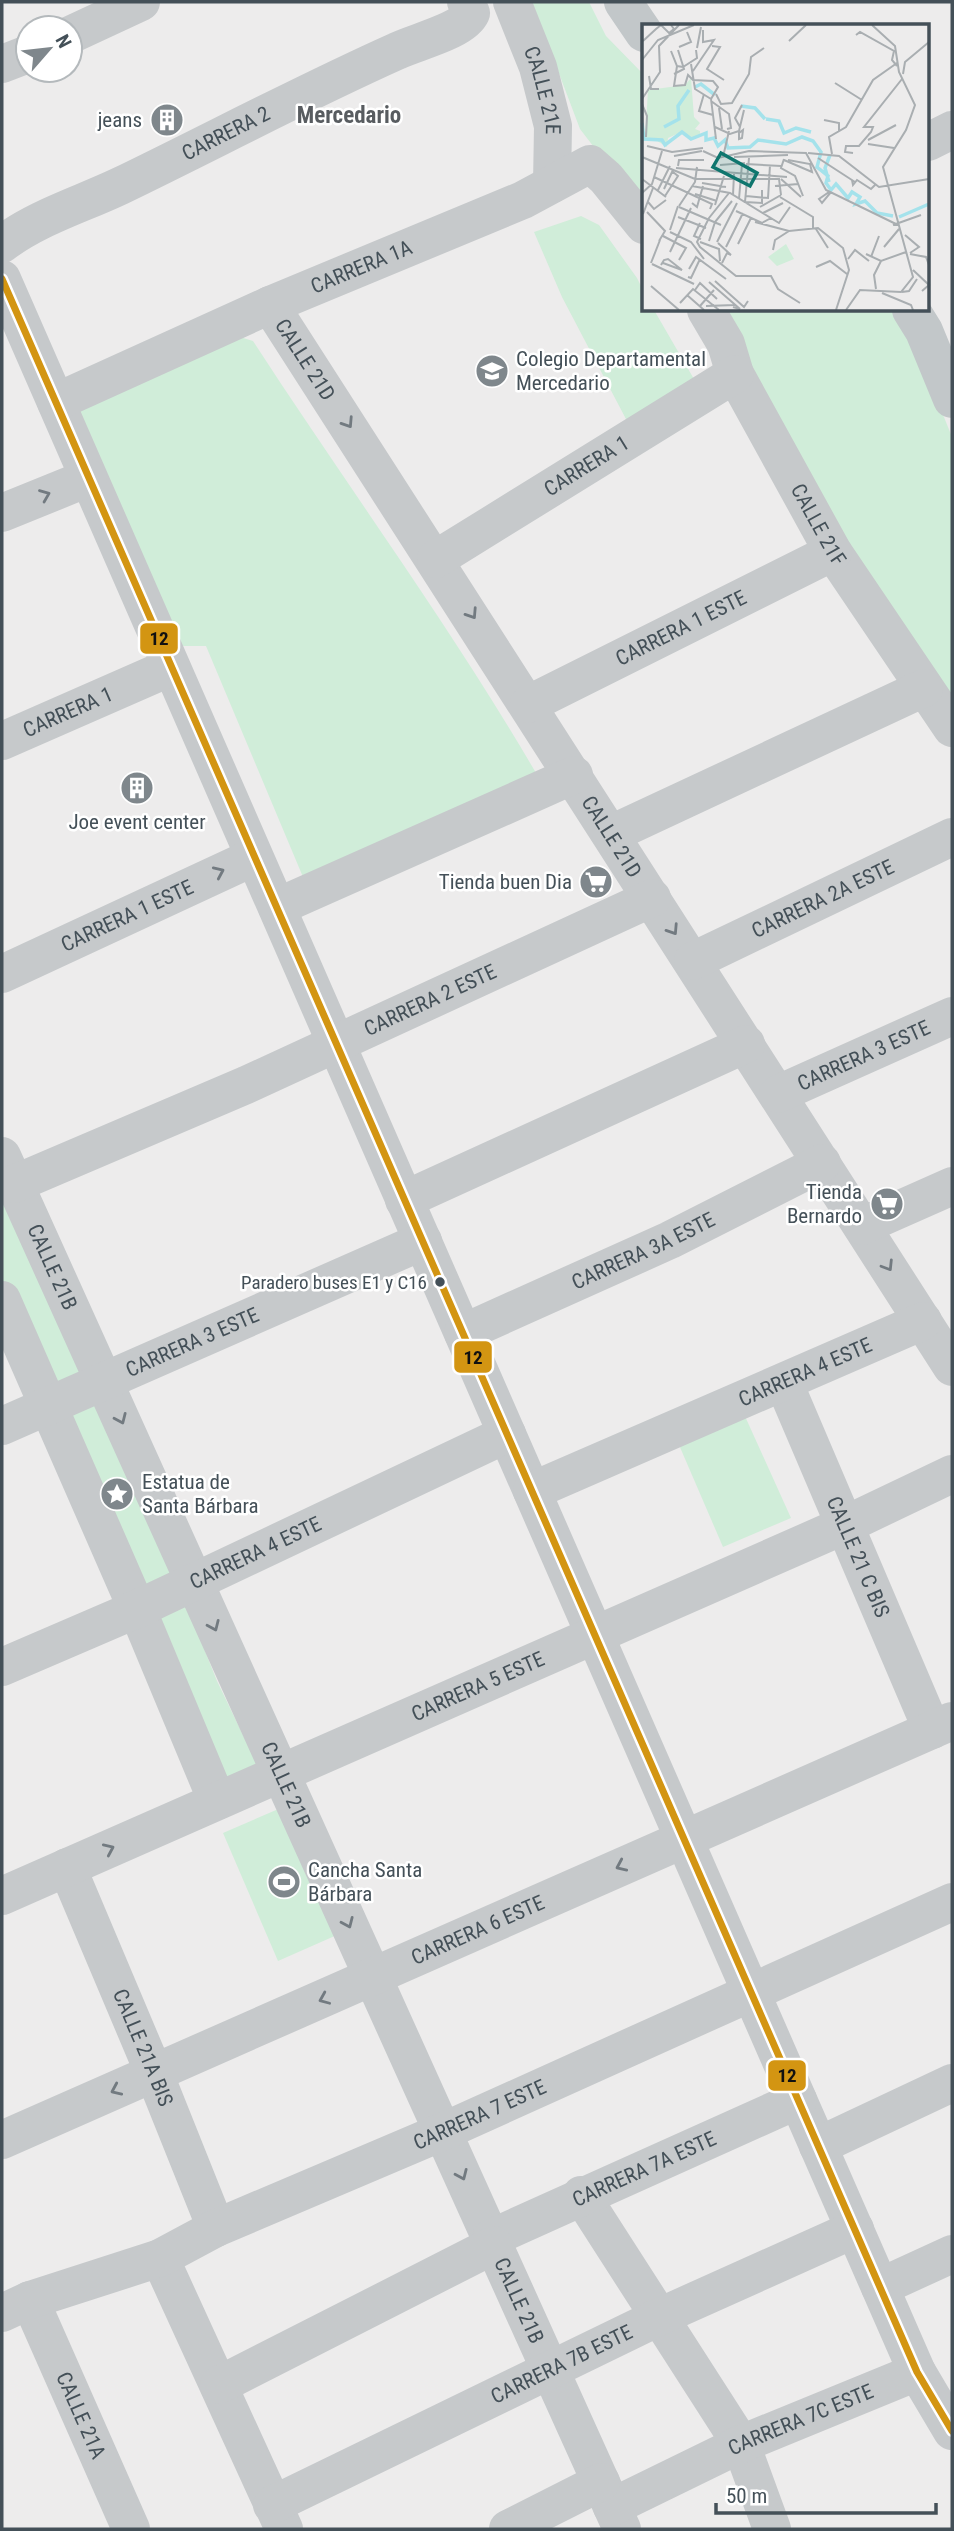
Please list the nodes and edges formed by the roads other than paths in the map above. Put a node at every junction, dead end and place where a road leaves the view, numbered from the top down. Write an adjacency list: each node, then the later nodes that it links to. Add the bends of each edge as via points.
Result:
1 (141, 2): 5 (street)
2 (512, 2): 9 (street, CALLE 21E, via 538,67 553,126)
3 (623, 2): 6 (main road)
4 (459, 15): 11 (street, CARRERA 2, via 398,50 118,187 23,228)
5 (84, 28)
6 (642, 30)
7 (952, 130): 8 (street)
8 (930, 141)
9 (552, 184): 10 (street, via 590,164); 13 (street, CARRERA 1A)
10 (642, 223)
11 (2, 244)
12 (2, 279): 18 (street)
13 (270, 305): 18 (street, CARRERA 1A); 22 (street, CALLE 21D, one-way to 22)
14 (707, 312): 16 (street, CALLE 21F, via 726,344)
15 (912, 312): 17 (main road)
16 (735, 374): 21 (street, CALLE 21F); 22 (street, CARRERA 1)
17 (952, 399)
18 (55, 402): 19 (street)
19 (88, 478): 20 (street, one-way to 19); 23 (street)
20 (2, 513)
21 (833, 552): 24 (street, CALLE 21F); 25 (street, CARRERA 1 ESTE)
22 (436, 559): 25 (street, CALLE 21D, one-way to 25)
23 (171, 667): 27 (street, CARRERA 1); 31 (street)
24 (924, 688): 26 (street, CALLE 21F); 29 (street)
25 (529, 704): 28 (street, CALLE 21D)
26 (952, 728)
27 (2, 741)
28 (574, 775): 29 (street, CALLE 21D); 33 (street)
29 (611, 834): 32 (street, CALLE 21D)
30 (952, 837): 34 (street, CARRERA 2A ESTE)
31 (254, 857): 33 (street); 35 (street, CARRERA 1 ESTE, one-way to 31)
32 (653, 898): 34 (street, CALLE 21D, one-way to 34); 37 (street, CARRERA 2 ESTE)
33 (277, 907): 37 (street)
34 (693, 961): 38 (street, CALLE 21D)
35 (2, 974)
36 (952, 1016): 39 (street, CARRERA 3 ESTE)
37 (335, 1041): 41 (street, CARRERA 2 ESTE, via 246,1084); 43 (street)
38 (746, 1044): 39 (street, CALLE 21D); 43 (street)
39 (778, 1094): 40 (street, CALLE 21D)
40 (822, 1163): 44 (street, CALLE 21D); 48 (street, CARRERA 3A ESTE, via 670,1240)
41 (8, 1170): 50 (street, CALLE 21B)
42 (952, 1186): 44 (street)
43 (404, 1200): 45 (street)
44 (862, 1226): 47 (street, CALLE 21D, one-way to 47)
45 (423, 1241): 48 (street); 50 (street, CARRERA 3 ESTE)
46 (2, 1300): 52 (street)
47 (923, 1321): 49 (street, CALLE 21D); 51 (street, CARRERA 4 ESTE)
48 (463, 1333): 54 (street)
49 (950, 1361)
50 (104, 1381): 52 (street, CARRERA 3 ESTE); 58 (street, CALLE 21B, one-way to 58)
51 (784, 1383): 56 (street, CARRERA 4 ESTE); 57 (street, CALLE 21 C BIS)
52 (48, 1405): 53 (street, CARRERA 3 ESTE); 59 (street)
53 (2, 1426)
54 (507, 1434): 56 (street); 58 (street, CARRERA 4 ESTE)
55 (952, 1474): 57 (street, CARRERA 5 ESTE)
56 (532, 1491): 60 (street)
57 (845, 1525): 60 (street, CARRERA 5 ESTE); 62 (street, CALLE 21 C BIS)
58 (194, 1583): 59 (street, CARRERA 4 ESTE); 63 (street, CALLE 21B, one-way to 63)
59 (138, 1609): 61 (street, CARRERA 4 ESTE); 64 (street)
60 (595, 1636): 63 (street, CARRERA 5 ESTE); 65 (street)
61 (2, 1667)
62 (942, 1726): 65 (street, CARRERA 6 ESTE)
63 (281, 1773): 64 (street, CARRERA 5 ESTE); 69 (street, CALLE 21B, one-way to 69)
64 (217, 1801): 66 (street, CARRERA 5 ESTE, one-way to 64)
65 (684, 1838): 69 (street, CARRERA 6 ESTE, one-way to 69); 70 (street)
66 (67, 1867): 67 (street, CARRERA 5 ESTE); 71 (street, CALLE 21A BIS)
67 (2, 1896)
68 (952, 1902): 70 (street, CARRERA 7 ESTE)
69 (373, 1978): 71 (street, CARRERA 6 ESTE, one-way to 71); 74 (street, CALLE 21B)
70 (750, 1991): 73 (street); 74 (street, CARRERA 7 ESTE)
71 (155, 2073): 75 (street, CARRERA 6 ESTE, one-way to 75); 78 (street, CALLE 21A BIS)
72 (952, 2083): 76 (street)
73 (798, 2100): 76 (street); 77 (street, CARRERA 7A ESTE)
74 (442, 2132): 78 (street, CARRERA 7 ESTE); 80 (street, CALLE 21B, one-way to 80)
75 (2, 2140)
76 (818, 2146): 79 (street)
77 (581, 2195): 80 (street, CARRERA 7A ESTE); 85 (street)
78 (216, 2228): 82 (street, CARRERA 7 ESTE)
79 (855, 2230): 83 (street); 85 (street, CARRERA 7B ESTE)
80 (492, 2241): 86 (street, CALLE 21B); 88 (street, CARRERA 7A ESTE)
81 (952, 2254): 83 (street)
82 (160, 2258): 84 (street, CARRERA 7 ESTE); 88 (street)
83 (880, 2287): 87 (street)
84 (16, 2307): 94 (street, CALLE 21A)
85 (659, 2317): 86 (street, CARRERA 7B ESTE); 90 (street)
86 (550, 2370): 91 (street, CALLE 21B); 92 (street, CARRERA 7B ESTE)
87 (917, 2372): 89 (street); 90 (street, CARRERA 7C ESTE)
88 (219, 2385): 92 (street)
89 (952, 2431)
90 (741, 2444): 91 (street, CARRERA 7C ESTE); 95 (street)
91 (612, 2506): 93 (street, CARRERA 7C ESTE)
92 (278, 2517)
93 (525, 2525)
94 (131, 2529)
95 (772, 2529)

